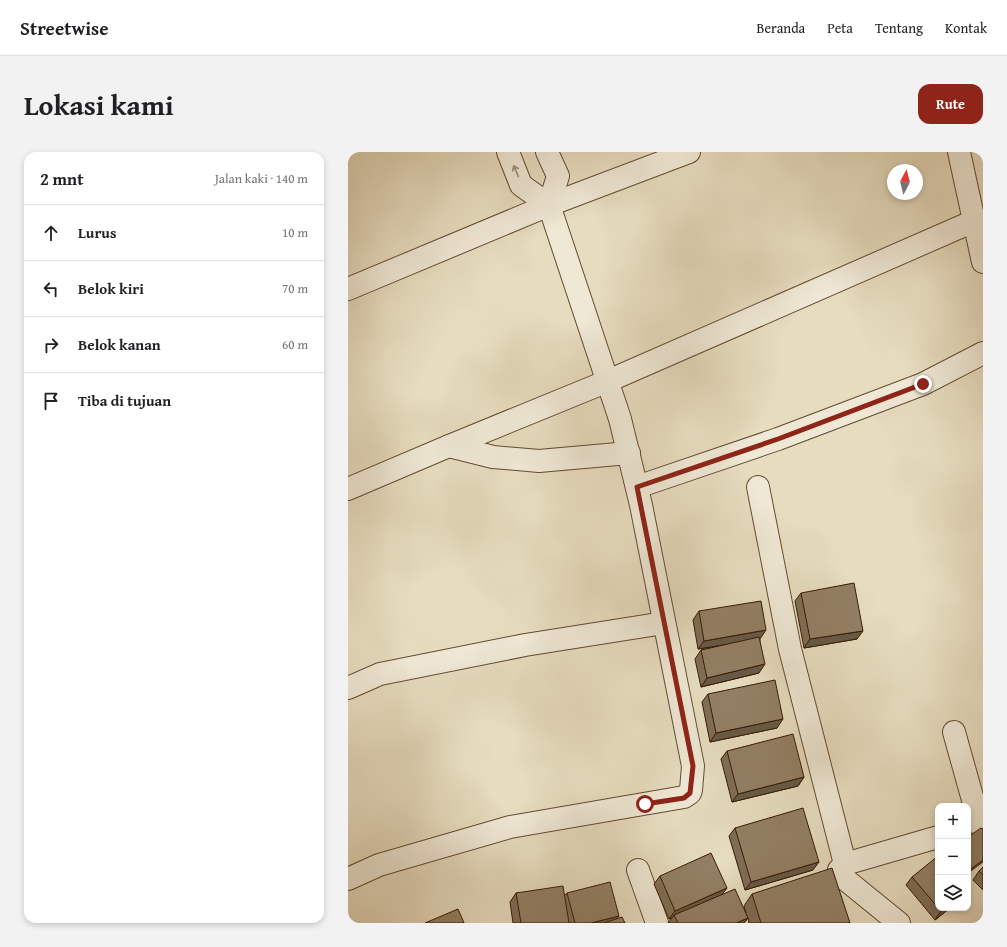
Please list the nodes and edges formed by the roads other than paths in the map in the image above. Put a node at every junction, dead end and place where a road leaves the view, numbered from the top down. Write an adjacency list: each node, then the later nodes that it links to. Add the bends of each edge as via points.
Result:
1 (508, 152): 5 (street, one-way to 1, via 521,185)
2 (547, 152): 5 (street, via 558,176)
3 (689, 152): 5 (street)
4 (959, 152): 6 (street)
5 (549, 205): 8 (street); 10 (street)
6 (974, 221): 7 (street); 10 (street)
7 (983, 262)
8 (348, 289)
9 (983, 353): 13 (street, via 923,384 778,439)
10 (608, 381): 11 (street); 12 (street)
11 (449, 446): 12 (street, via 493,457 539,461); 15 (street)
12 (629, 453): 13 (street)
13 (637, 487): 16 (street)
14 (758, 487): 21 (street, via 790,649)
15 (348, 489)
16 (664, 623): 17 (street, via 525,645 380,674); 23 (street, via 693,766 690,793 684,798 510,827 379,865)
17 (348, 688)
18 (954, 732): 19 (street)
19 (977, 826)
20 (935, 838): 21 (street)
21 (845, 864): 25 (street, via 840,867 839,874)
22 (638, 870): 24 (street)
23 (348, 879)
24 (657, 923)
25 (899, 923)

